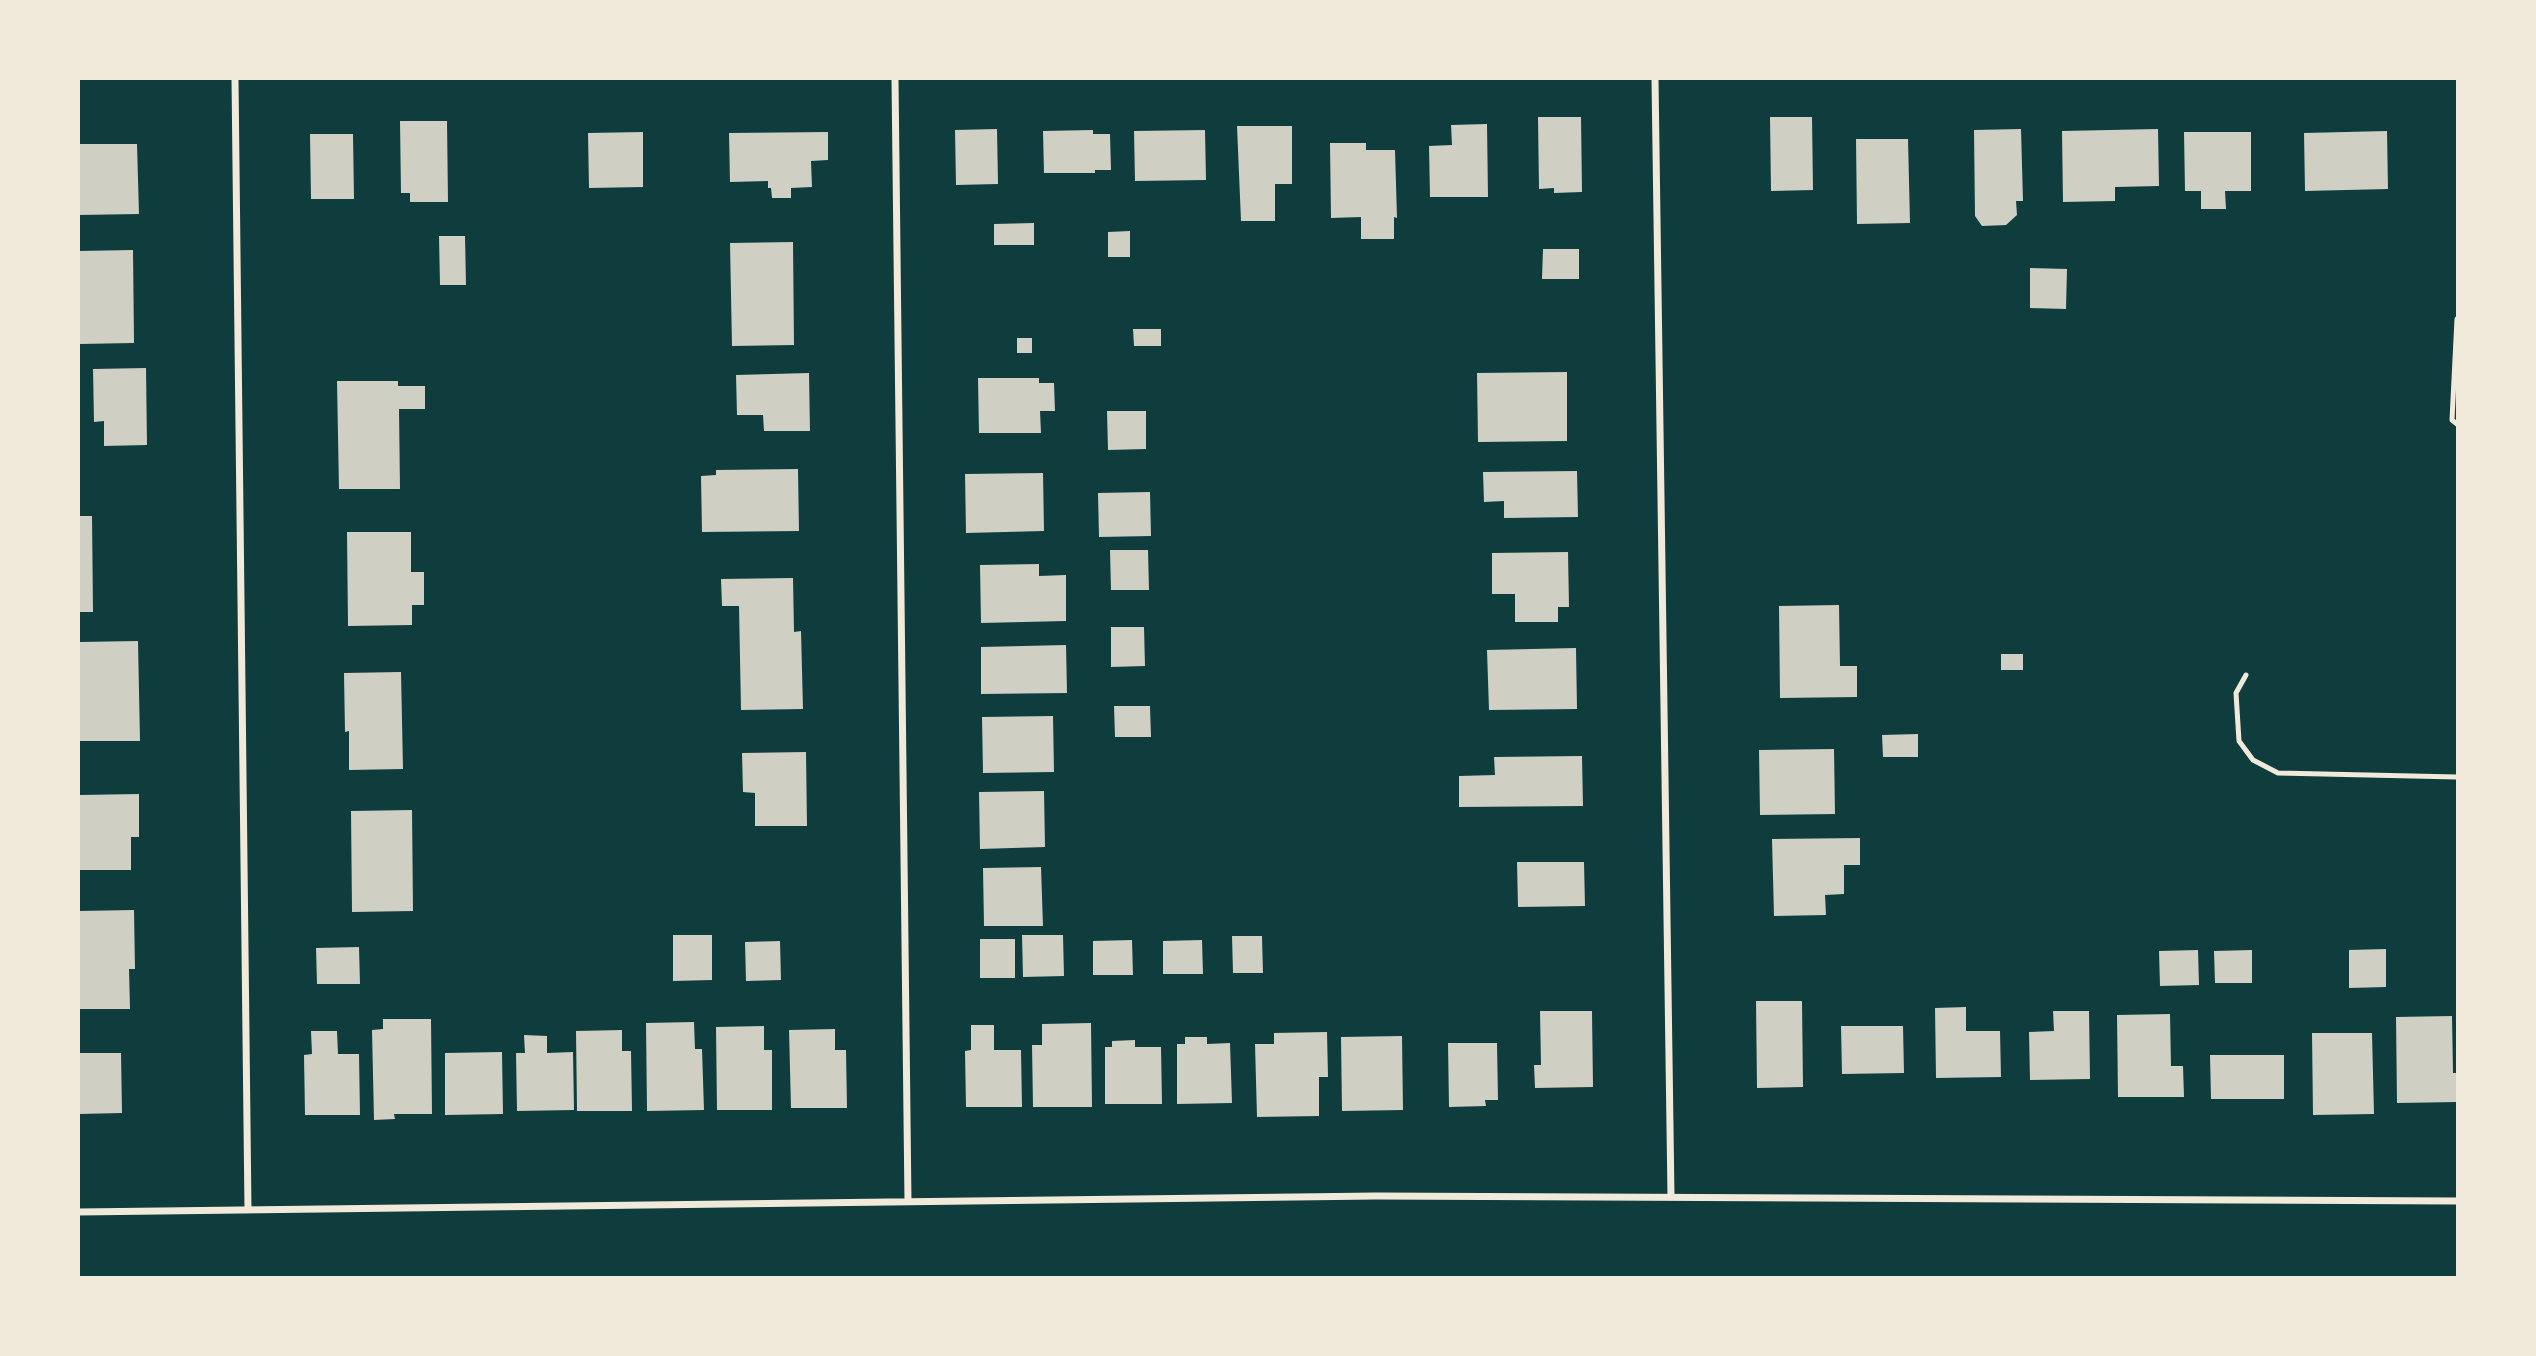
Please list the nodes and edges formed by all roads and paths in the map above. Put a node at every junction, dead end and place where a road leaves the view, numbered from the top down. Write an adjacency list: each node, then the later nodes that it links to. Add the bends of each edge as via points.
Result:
1 (235, 79): 11 (street)
2 (895, 79): 10 (street)
3 (1655, 79): 8 (street)
4 (2457, 319): 5 (lane, via 2452,420)
5 (2457, 424)
6 (2246, 675): 7 (lane, via 2236,693 2239,741 2253,760 2278,773)
7 (2457, 777)
8 (1671, 1196): 9 (street); 10 (street)
9 (2457, 1200)
10 (908, 1202): 11 (street)
11 (248, 1210): 12 (street)
12 (79, 1212)

